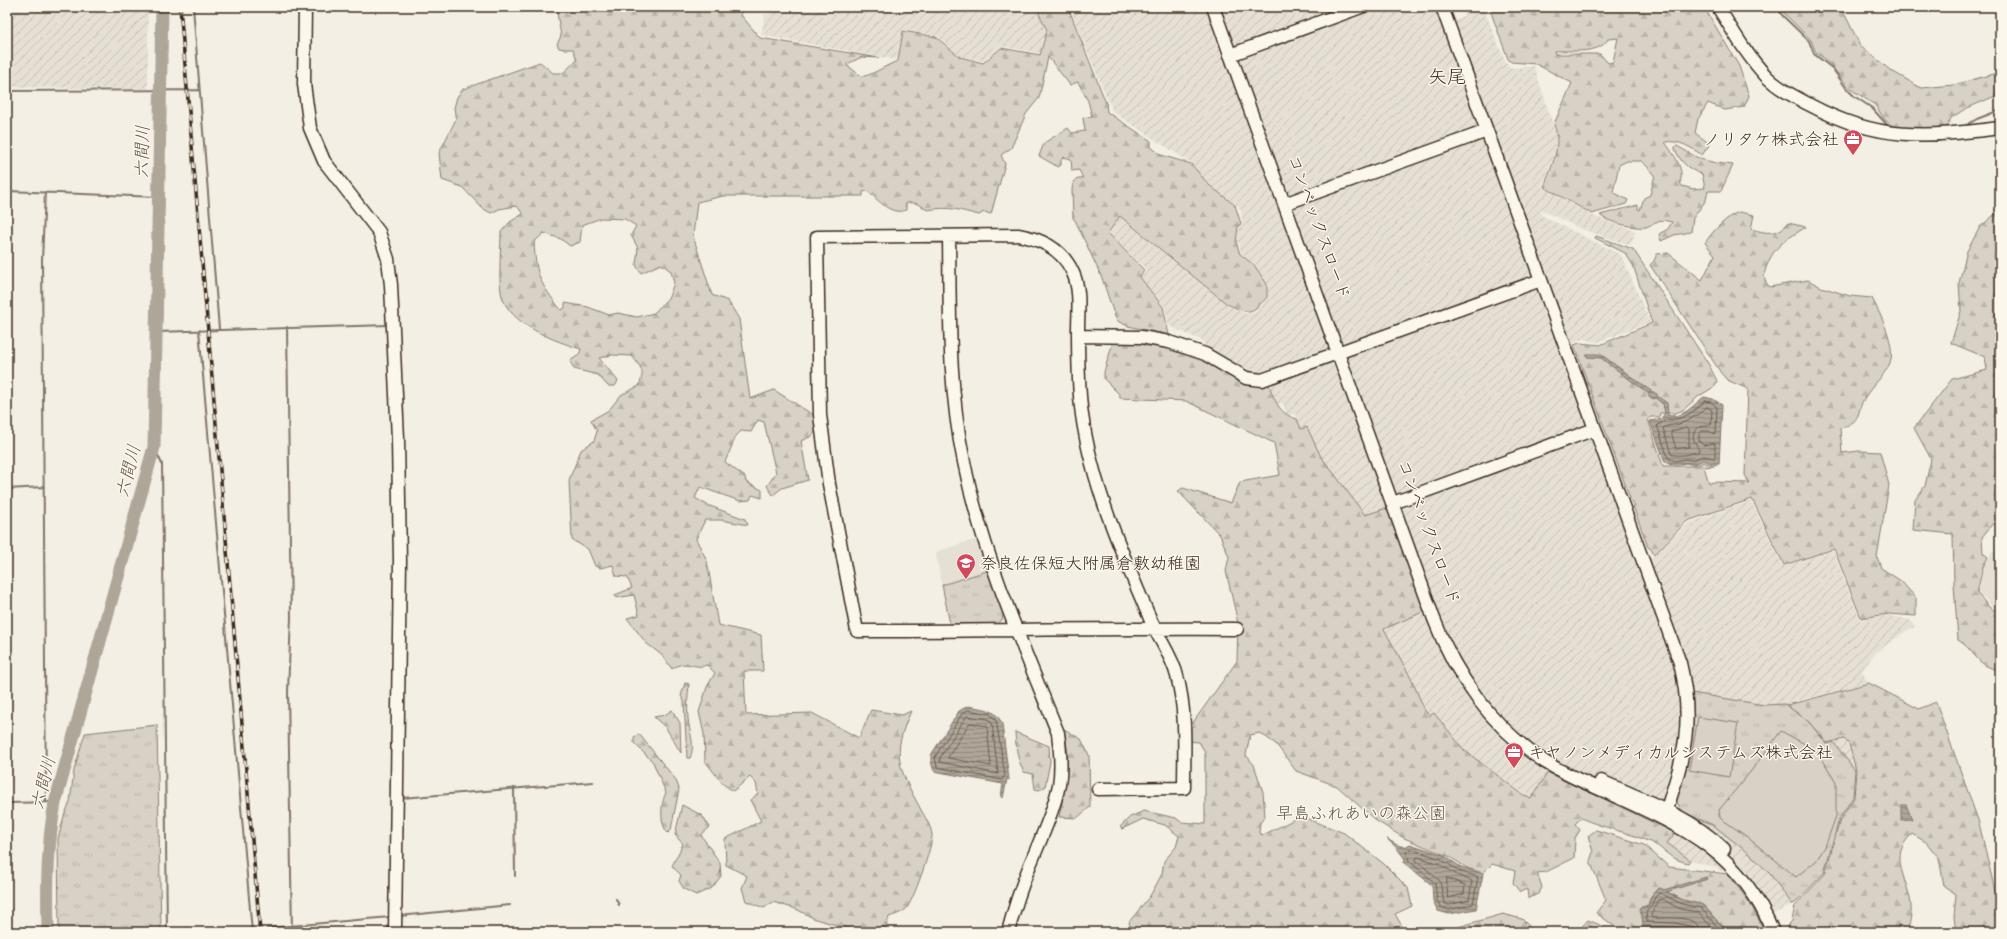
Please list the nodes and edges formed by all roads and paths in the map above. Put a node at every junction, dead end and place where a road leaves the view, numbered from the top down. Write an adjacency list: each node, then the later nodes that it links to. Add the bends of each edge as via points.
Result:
1 (305, 7): 22 (street, via 304,84 310,128 324,161 370,218 384,243 388,259 398,439 400,561)
2 (1213, 7): 7 (street, コンベックスロード)
3 (1221, 7): 7 (street, コンベックスロード)
4 (1361, 7): 7 (street)
5 (1442, 7): 9 (street)
6 (1718, 7): 8 (street, via 1747,52 1771,80 1803,102 1843,122 1881,132 1911,136 1946,135)
7 (1234, 53): 10 (street, コンベックスロード)
8 (2000, 128)
9 (1487, 131): 10 (street); 12 (street)
10 (1288, 202): 14 (street, コンベックスロード)
11 (949, 236): 13 (street, via 1018,235 1037,239 1051,247 1065,259 1076,281); 19 (street, via 951,369 963,460 981,531); 19 (street, via 818,237 819,391 829,484 857,630)
12 (1541, 280): 14 (street); 15 (street)
13 (1078, 336): 14 (street, via 1141,337 1170,342 1205,354 1240,376 1256,380 1269,378); 17 (street, via 1081,412 1094,471 1110,520)
14 (1342, 352): 16 (street, コンベックスロード)
15 (1595, 429): 16 (street); 21 (street, via 1677,656 1686,688 1685,748)
16 (1397, 502): 21 (street, コンベックスロード, via 1443,640 1466,684 1491,715 1520,742 1566,774)
17 (1154, 628): 18 (street); 19 (street); 20 (street, via 1173,664 1183,704 1184,788)
18 (1237, 629)
19 (1017, 631): 23 (street, via 1058,733 1060,769 1050,819 1019,893)
20 (1098, 789)
21 (1665, 815): 24 (street, via 1714,850 1727,863 1754,895); 25 (street, コンベックスロード, via 1712,837 1734,859 1767,903)
22 (396, 932)
23 (1008, 932)
24 (1773, 932)
25 (1781, 932)

